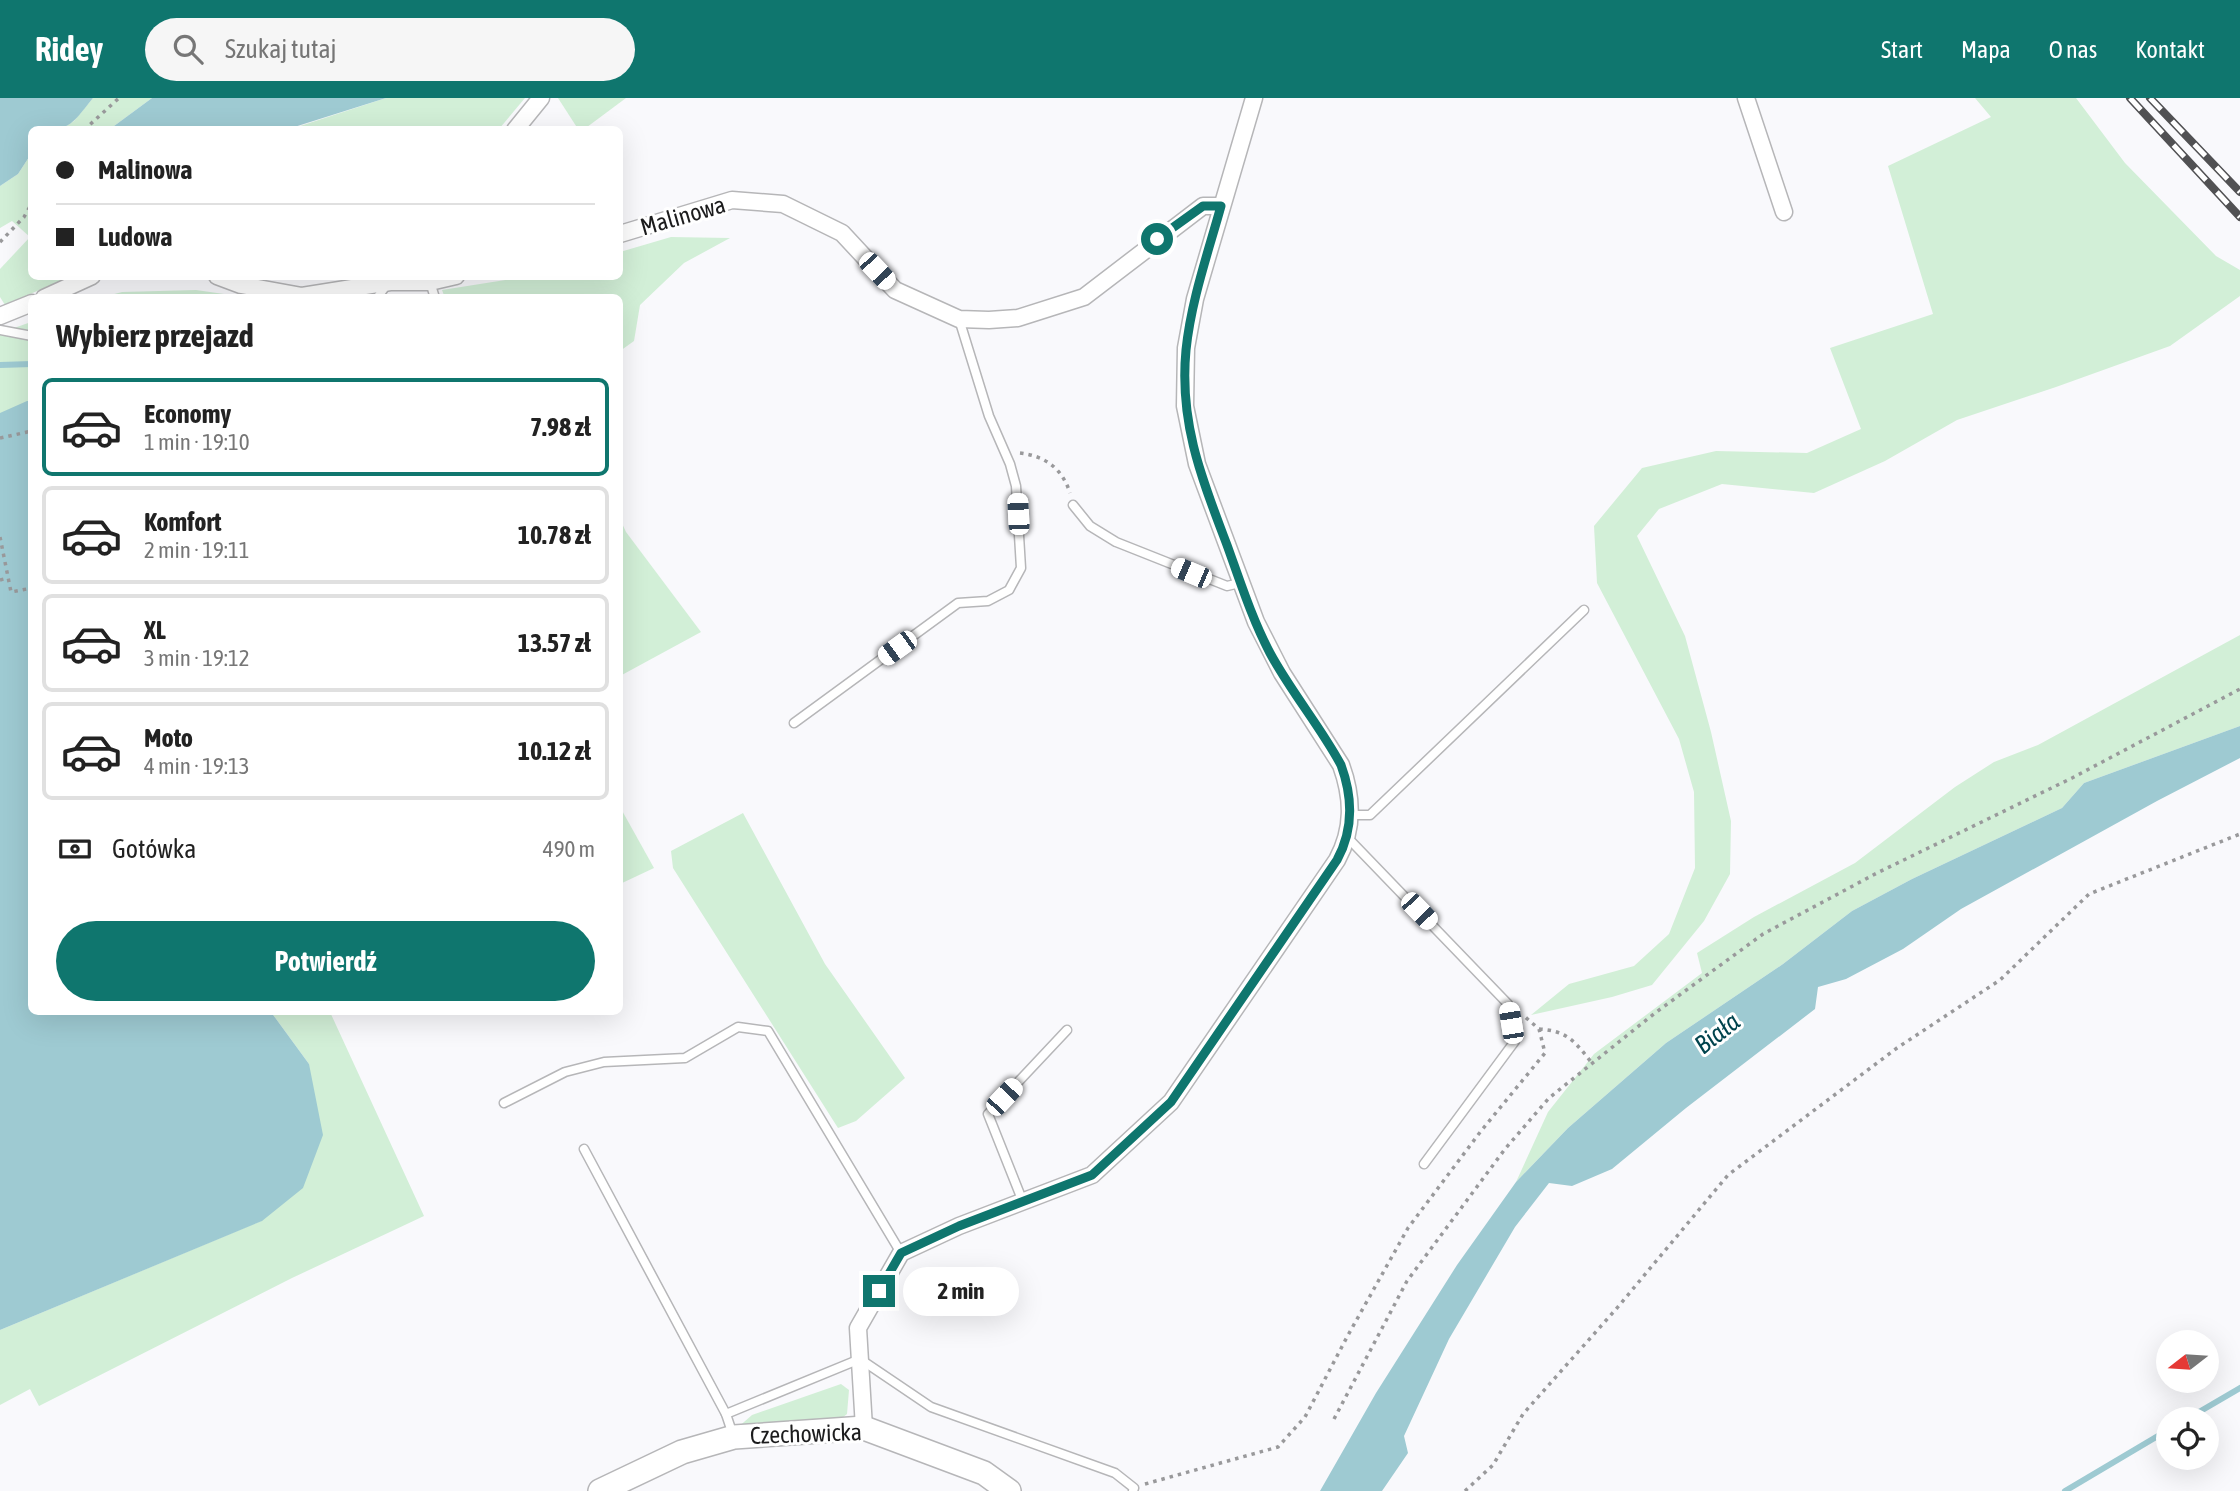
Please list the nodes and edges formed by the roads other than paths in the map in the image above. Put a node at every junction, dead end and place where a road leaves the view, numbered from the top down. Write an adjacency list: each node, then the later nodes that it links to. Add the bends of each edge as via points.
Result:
1 (541, 98): 4 (street)
2 (1254, 98): 5 (street)
3 (1746, 98): 6 (street)
4 (518, 126)
5 (1221, 206): 21 (street, Malinowa, via 1203,206 1084,297 1018,318); 25 (street, via 1190,326 1185,397 1197,464)
6 (1784, 212)
7 (623, 233): 21 (street, Malinowa, via 732,200 783,204 842,233 895,290)
8 (83, 280): 15 (street)
9 (228, 280): 16 (street)
10 (387, 280): 17 (street)
11 (391, 280): 18 (lane)
12 (396, 280): 14 (street)
13 (449, 280): 14 (street)
14 (432, 290)
15 (53, 294)
16 (291, 294)
17 (313, 294)
18 (380, 294)
19 (28, 305): 20 (street)
20 (0, 316)
21 (959, 319): 27 (lane, via 1016,486 1021,568 1009,590 988,601 958,603)
22 (0, 330): 23 (lane)
23 (28, 335)
24 (1073, 505): 25 (lane, via 1090,526 1116,541 1227,586)
25 (1241, 583): 28 (street, via 1269,652 1341,765)
26 (1584, 610): 28 (lane, via 1370,816)
27 (794, 723)
28 (1350, 815): 29 (street)
29 (1347, 837): 33 (lane, via 1508,1004 1515,1041); 34 (street, via 1337,860 1171,1102 1092,1175)
30 (1067, 1030): 34 (lane, via 988,1114)
31 (504, 1103): 35 (lane, via 565,1073 604,1062 684,1058 738,1027 768,1031)
32 (584, 1149): 37 (lane)
33 (1424, 1164)
34 (1023, 1202): 35 (street)
35 (901, 1253): 36 (street, via 858,1328)
36 (860, 1359): 37 (lane); 38 (street); 40 (lane, via 931,1407 1115,1473)
37 (726, 1414): 39 (lane)
38 (864, 1428): 39 (street, Czechowicka); 42 (street, Czechowicka, via 985,1473)
39 (734, 1437): 41 (street, Czechowicka, via 682,1452)
40 (1133, 1489)
41 (600, 1491)
42 (1009, 1491)

